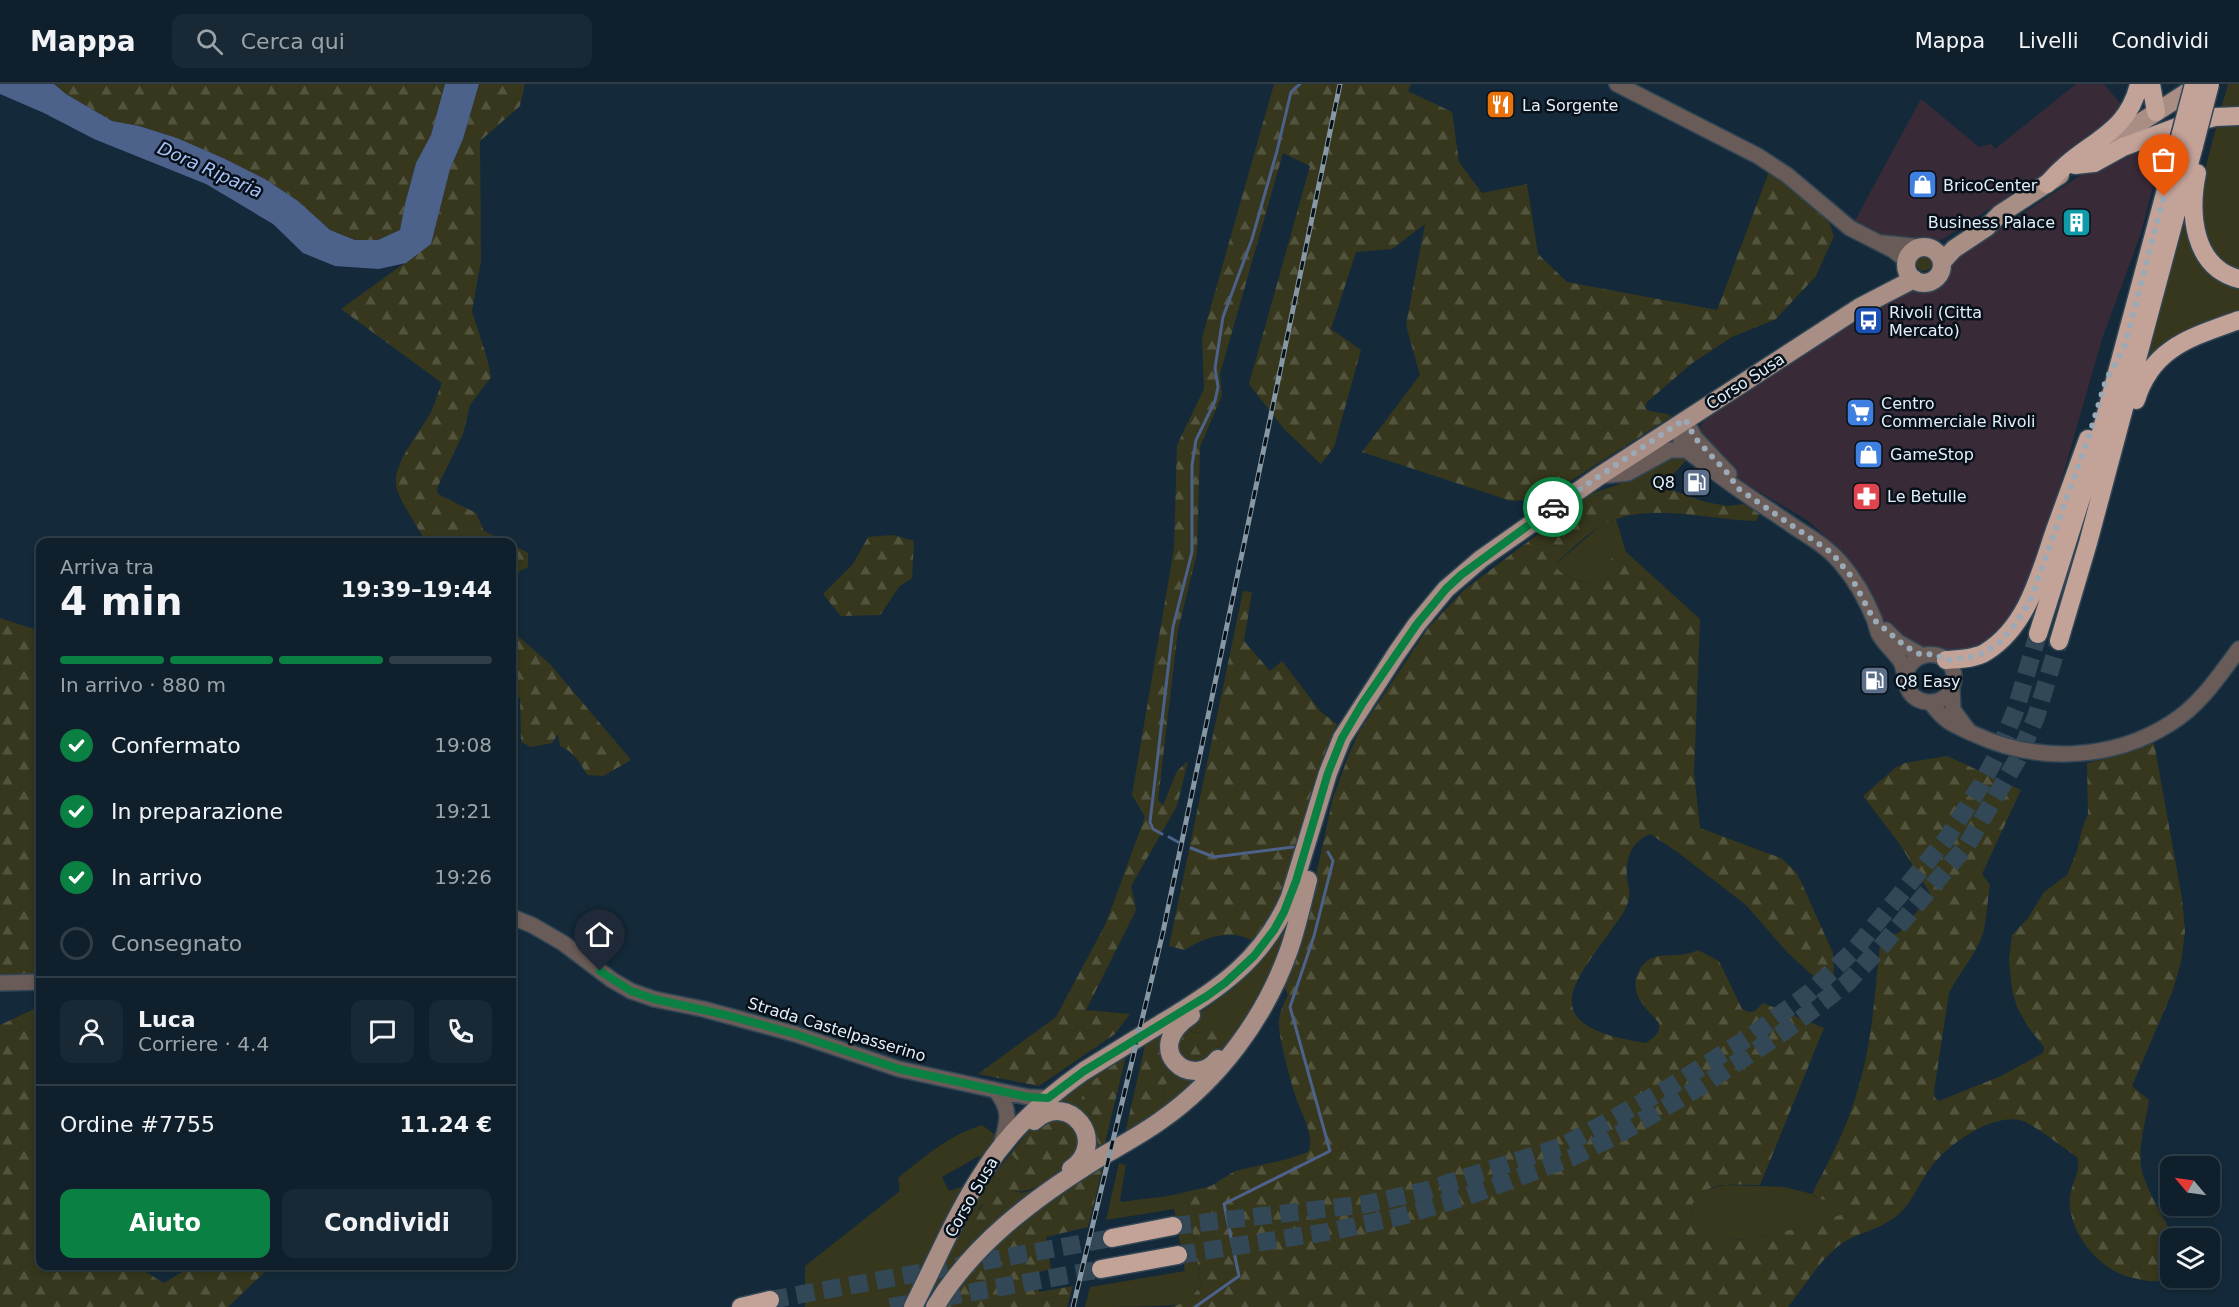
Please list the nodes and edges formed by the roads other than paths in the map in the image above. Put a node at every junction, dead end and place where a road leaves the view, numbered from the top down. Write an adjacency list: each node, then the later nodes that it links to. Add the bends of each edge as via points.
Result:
1 (1617, 84): 13 (street, via 1758,156 1850,228)
2 (2139, 84): 12 (highway, via 2127,115)
3 (2151, 84): 8 (highway)
4 (2194, 84): 20 (highway, bridge)
5 (2200, 84): 8 (main road)
6 (2211, 84): 10 (highway, bridge)
7 (2219, 84): 10 (highway)
8 (2156, 112): 11 (main road)
9 (2239, 116): 11 (highway, via 2215,117 2177,127 2123,147 2094,163)
10 (2199, 145): 16 (highway, via 2193,199 2196,234 2210,261); 25 (highway)
11 (2075, 165): 12 (main road)
12 (2047, 184): 14 (main road, via 1954,249)
13 (1880, 243): 14 (street); 15 (street)
14 (1932, 253): 15 (main road, via 1912,252); 15 (main road, via 1941,272 1934,280 1924,283)
15 (1909, 269): 21 (main road, Corso Susa, via 1860,307)
16 (2239, 279)
17 (2239, 320): 18 (highway)
18 (2215, 328): 19 (highway); 25 (highway, via 2170,349 2144,379 2104,513)
19 (2239, 329)
20 (2124, 348): 27 (highway, via 2075,522); 31 (highway, via 2106,380 2030,601 2000,642 1984,653)
21 (1685, 419): 22 (street, via 1680,436); 23 (main road, Corso Susa); 24 (street, via 1695,438)
22 (1686, 450): 23 (street, via 1670,450 1628,473); 24 (street)
23 (1598, 477): 36 (main road, Corso Susa, via 1481,559 1439,597 1351,722)
24 (1736, 487): 26 (street, via 1832,553 1850,575)
25 (2088, 543): 28 (highway)
26 (1874, 620): 30 (street, via 1898,642); 32 (street, via 1878,633)
27 (2038, 634)
28 (2059, 641)
29 (2239, 649): 35 (street, via 2209,689 2181,717 2124,744 2091,753 2048,754 2004,747)
30 (1921, 655): 31 (street, via 1934,654); 32 (street)
31 (1946, 660): 33 (street, via 1953,673)
32 (1906, 674): 34 (street, via 1911,694)
33 (1952, 688): 34 (street, via 1943,699); 35 (street, via 1953,710)
34 (1930, 702): 35 (street, via 1953,725)
35 (1970, 733)
36 (1322, 792): 38 (main road, Corso Susa, via 1284,912); 41 (main road, Corso Susa, via 1309,877 1290,948)
37 (516, 919): 42 (street, Strada Castelpasserino, via 532,925 631,991 795,1034 891,1067)
38 (1240, 970): 41 (main road, via 1223,993 1176,1027 1169,1050 1190,1071 1209,1069 1244,1025); 43 (main road, Corso Susa, via 1207,996 1084,1071)
39 (36, 982): 40 (street)
40 (0, 983)
41 (1260, 1012): 45 (main road, Corso Susa, via 1219,1068 1180,1106)
42 (995, 1090): 43 (street, Strada Castelpasserino); 44 (street, via 1007,1107)
43 (1048, 1098): 44 (main road, Corso Susa)
44 (999, 1150): 45 (main road, via 1014,1143 1035,1120 1050,1111 1070,1114 1085,1131 1088,1147 1076,1165 1035,1193); 52 (main road, Corso Susa, via 974,1188)
45 (1021, 1213): 53 (main road, Corso Susa, via 972,1258)
46 (1173, 1226): 47 (highway)
47 (1112, 1238)
48 (1178, 1256): 49 (highway)
49 (1101, 1269)
50 (770, 1300): 51 (highway)
51 (741, 1307)
52 (914, 1307)
53 (934, 1307)

